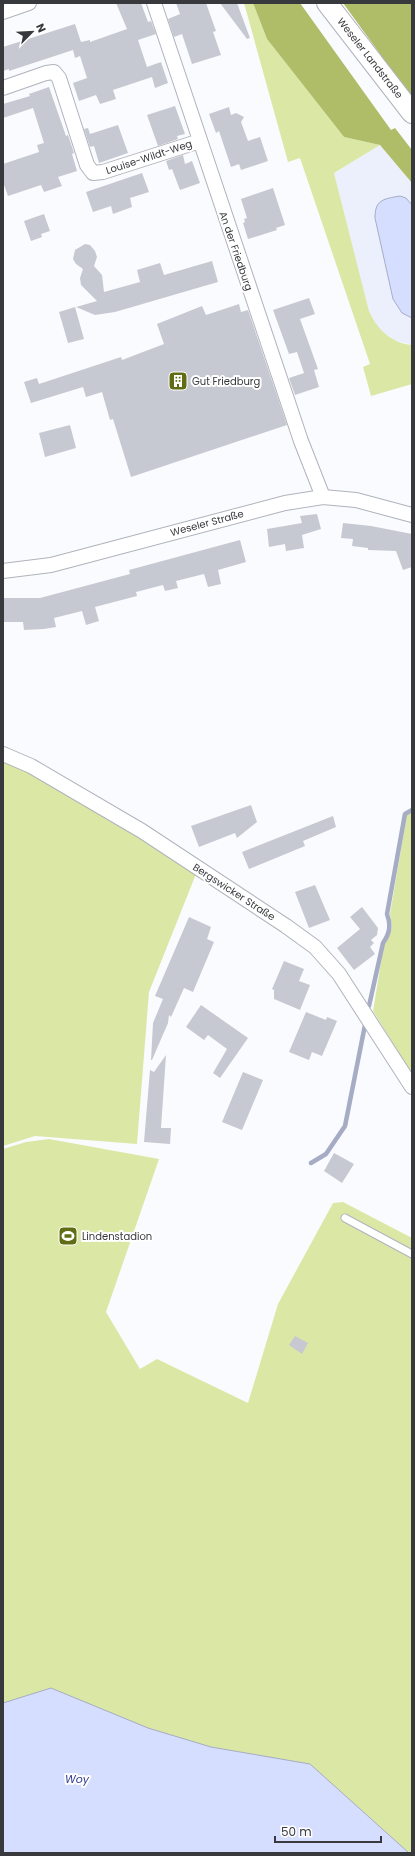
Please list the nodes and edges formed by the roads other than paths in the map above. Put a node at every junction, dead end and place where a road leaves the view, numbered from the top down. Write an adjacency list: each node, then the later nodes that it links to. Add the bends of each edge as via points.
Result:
1 (30, 3): 4 (street)
2 (154, 3): 7 (street, An der Friedburg)
3 (327, 3): 6 (main road, Weseler Landstraße)
4 (3, 12)
5 (3, 88): 7 (street, Louise-Wildt-Weg, via 54,72 59,78 87,165 93,173)
6 (412, 113)
7 (200, 141): 8 (street, An der Friedburg, via 301,441)
8 (323, 496): 9 (street, Weseler Straße, via 356,500); 10 (street, Weseler Straße, via 285,503 51,565)
9 (412, 515)
10 (3, 570)
11 (3, 754): 12 (street, Bergswicker Straße, via 31,766 142,831 315,948 340,974)
12 (412, 1087)
13 (345, 1218): 14 (lane)
14 (412, 1254)

